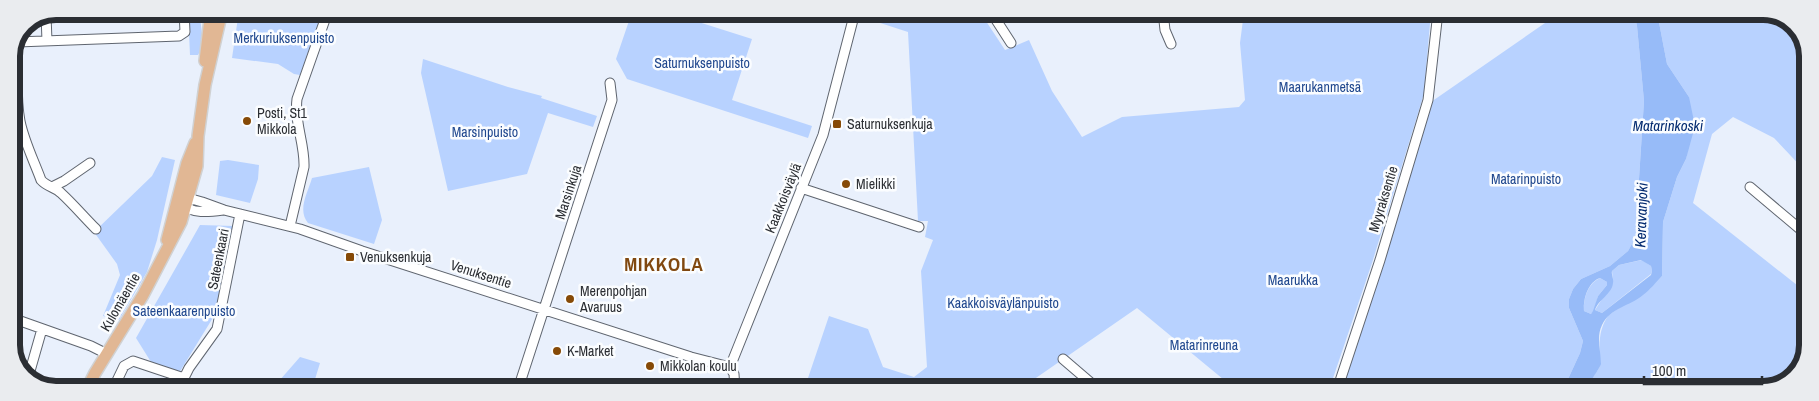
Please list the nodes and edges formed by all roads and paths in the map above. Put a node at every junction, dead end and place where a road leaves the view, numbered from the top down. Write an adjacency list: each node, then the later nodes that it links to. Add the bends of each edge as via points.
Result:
1 (184, 20): 10 (street, via 185,32 179,36)
2 (210, 20): 15 (main road, Kulomäentie)
3 (220, 20): 15 (main road, Kulomäentie)
4 (325, 20): 23 (street, via 297,99 304,167)
5 (852, 20): 20 (street, Kaakkoisväylä, via 823,135)
6 (996, 20): 12 (street)
7 (1164, 20): 13 (street)
8 (1437, 20): 41 (street, Myyraksentie, via 1428,100)
9 (46, 22): 10 (street)
10 (47, 41): 11 (street)
11 (23, 42)
12 (1011, 43)
13 (1171, 44)
14 (610, 83): 27 (street, Marsinkuja, via 612,100)
15 (205, 85): 21 (main road, Kulomäentie, via 197,166)
16 (20, 120): 18 (street, via 41,180)
17 (90, 163): 18 (street)
18 (52, 187): 25 (street)
19 (1750, 187): 26 (street)
20 (801, 188): 24 (street); 32 (street, Kaakkoisväylä)
21 (184, 202): 22 (street, Venuksentie, via 207,212 224,210); 30 (main road, Kulomäentie, via 176,234)
22 (240, 214): 23 (street, Venuksentie); 34 (street, Sateenkaari, via 217,329)
23 (290, 226): 27 (street, Venuksentie)
24 (919, 227)
25 (96, 228)
26 (1799, 228)
27 (545, 309): 32 (street, Venuksentie); 38 (street, Marsinkuja)
28 (20, 321): 29 (street)
29 (42, 329): 30 (street); 33 (street)
30 (107, 354): 35 (main road, Kulomäentie)
31 (1063, 359): 40 (street)
32 (730, 368): 39 (street)
33 (30, 370)
34 (184, 378): 36 (street, via 133,361 124,366); 37 (street, Sateenkaari)
35 (92, 381)
36 (117, 381)
37 (184, 381)
38 (521, 381)
39 (734, 381)
40 (1089, 381)
41 (1340, 381)

